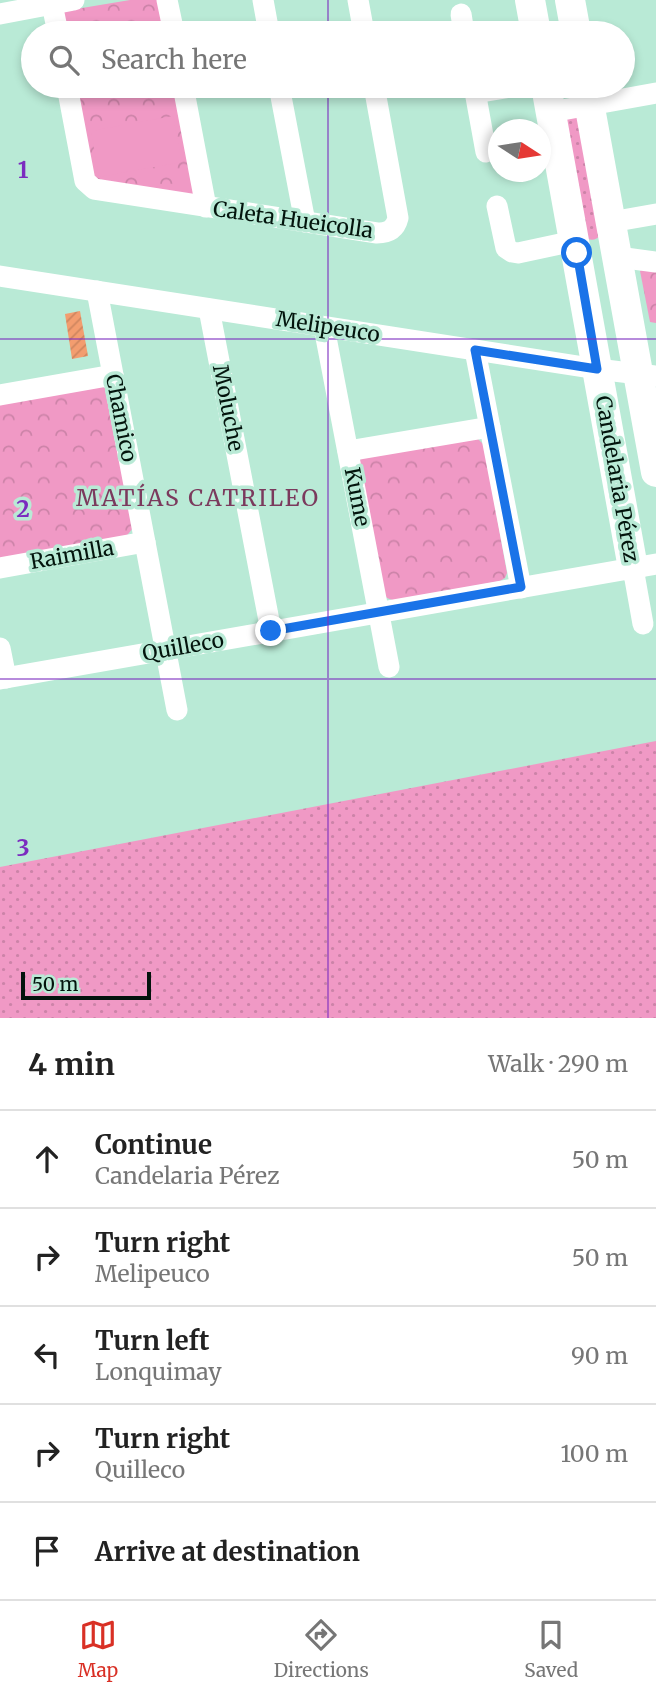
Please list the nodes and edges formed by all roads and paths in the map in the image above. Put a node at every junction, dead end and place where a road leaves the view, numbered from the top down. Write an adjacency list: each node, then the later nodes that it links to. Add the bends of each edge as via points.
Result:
1 (75, 0): 8 (street)
2 (167, 0): 11 (street)
3 (263, 0): 12 (street)
4 (358, 0): 13 (street)
5 (530, 0): 14 (street)
6 (570, 0): 15 (street)
7 (29, 4): 8 (street); 9 (street)
8 (52, 4): 10 (street)
9 (0, 14)
10 (56, 21)
11 (171, 21)
12 (267, 21)
13 (362, 21)
14 (534, 21)
15 (574, 21)
16 (656, 93): 17 (street)
17 (635, 94)
18 (69, 98): 27 (street, Caleta Hueicolla, via 85,181 90,187)
19 (185, 98): 27 (street)
20 (281, 98): 29 (street)
21 (376, 98): 29 (street, Caleta Hueicolla, via 397,223 391,231 377,233)
22 (477, 98): 25 (street)
23 (589, 98): 30 (street, Candelaria Pérez)
24 (548, 99): 31 (street, Candelaria Pérez)
25 (486, 152)
26 (497, 206): 31 (street, via 506,248 512,252)
27 (206, 207): 29 (street, Caleta Hueicolla)
28 (656, 214): 30 (street)
29 (305, 222)
30 (611, 222): 32 (street, Candelaria Pérez)
31 (575, 247): 32 (street); 39 (street, Candelaria Pérez)
32 (618, 257): 33 (street); 41 (street, Candelaria Pérez)
33 (656, 262)
34 (0, 276): 35 (street, Melipeuco)
35 (97, 291): 36 (street, Melipeuco); 40 (street, Chamico)
36 (209, 309): 37 (street, Melipeuco); 52 (street, Moluche)
37 (324, 327): 38 (street, Melipeuco); 44 (street, Kume)
38 (475, 350): 39 (street, Melipeuco); 43 (street)
39 (597, 369): 41 (street, Melipeuco); 47 (street, Candelaria Pérez)
40 (113, 375): 42 (street); 46 (street, Chamico)
41 (647, 375): 45 (street, Candelaria Pérez)
42 (0, 395)
43 (490, 427): 44 (street); 49 (street)
44 (348, 451): 50 (street, Kume)
45 (656, 472)
46 (145, 542): 48 (street, Raimilla); 54 (street, Chamico)
47 (644, 566): 49 (street, Quilleco); 51 (street, Candelaria Pérez)
48 (0, 568)
49 (521, 587): 50 (street, Quilleco)
50 (379, 612): 52 (street, Quilleco); 55 (street, Kume)
51 (643, 624)
52 (271, 631): 54 (street, Quilleco)
53 (0, 648): 56 (street)
54 (165, 650): 56 (street, Quilleco); 57 (street, Chamico)
55 (389, 667)
56 (3, 678)
57 (177, 710)

